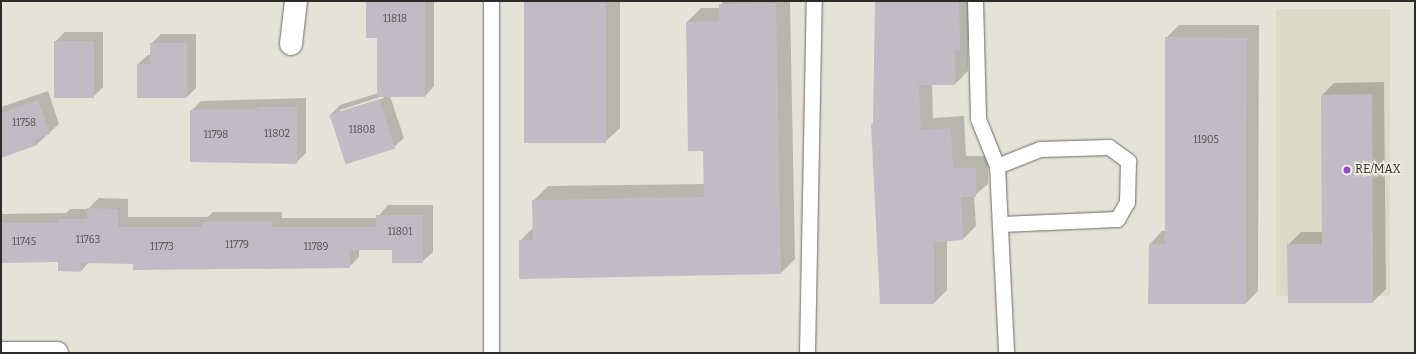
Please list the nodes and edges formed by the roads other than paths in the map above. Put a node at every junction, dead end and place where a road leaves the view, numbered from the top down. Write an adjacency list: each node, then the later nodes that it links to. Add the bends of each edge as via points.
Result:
1 (296, 1): 5 (street)
2 (492, 1): 10 (lane)
3 (814, 1): 11 (lane)
4 (975, 1): 6 (lane, via 978,119)
5 (291, 44)
6 (997, 166): 7 (lane); 7 (lane, via 1040,149 1109,147 1128,161 1127,202 1117,219)
7 (1001, 224): 12 (lane)
8 (1, 353): 9 (street)
9 (57, 353)
10 (491, 353)
11 (807, 353)
12 (1006, 353)

